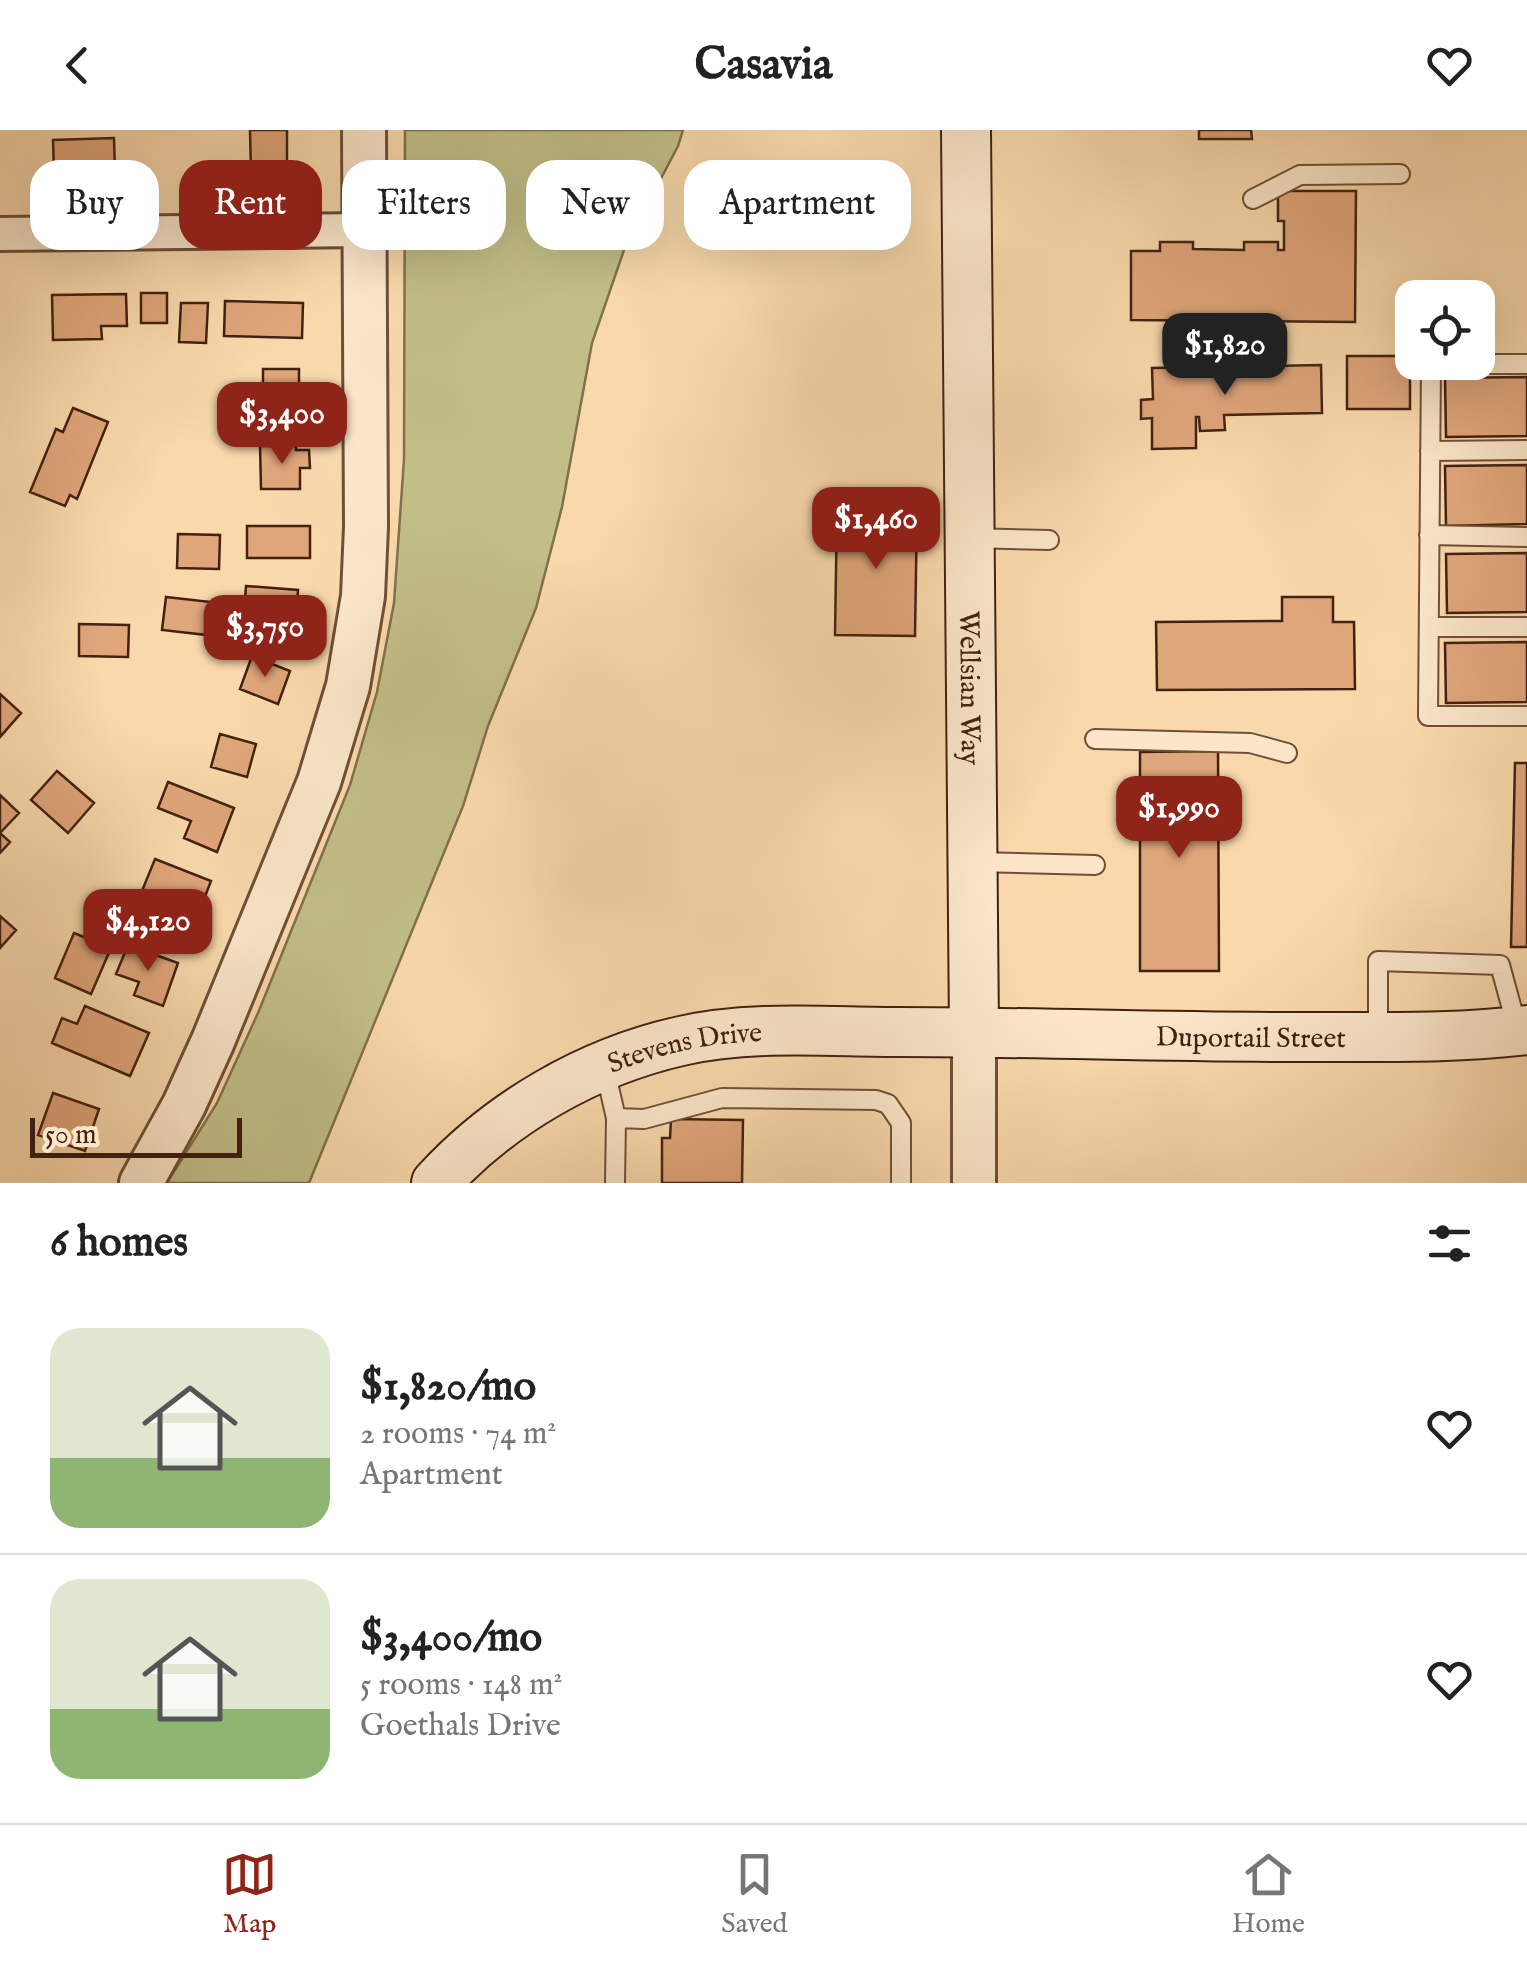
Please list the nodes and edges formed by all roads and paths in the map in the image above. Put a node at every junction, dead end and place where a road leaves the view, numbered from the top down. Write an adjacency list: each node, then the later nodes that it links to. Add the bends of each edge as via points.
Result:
1 (364, 130): 3 (street)
2 (966, 130): 14 (main road, Wellsian Way)
3 (364, 160)
4 (1400, 174): 5 (lane, via 1300,174)
5 (1253, 198)
6 (342, 230): 7 (street)
7 (0, 234)
8 (364, 250): 28 (street, via 366,527 348,686 304,820 184,1105)
9 (1527, 364): 11 (lane, via 1431,364)
10 (1527, 450): 11 (lane)
11 (1430, 451): 12 (lane)
12 (1430, 535): 13 (lane); 16 (lane)
13 (1527, 537)
14 (969, 538): 15 (lane); 21 (main road, Wellsian Way)
15 (1049, 540)
16 (1429, 627): 17 (lane); 18 (lane, via 1428,716)
17 (1527, 627)
18 (1527, 716)
19 (1096, 739): 20 (lane, via 1250,743)
20 (1287, 753)
21 (972, 862): 22 (lane); 24 (main road, Wellsian Way)
22 (1096, 865)
23 (1523, 1030): 25 (main road, Duportail Street); 25 (lane, via 1500,965 1378,961)
24 (974, 1032): 25 (main road, Duportail Street); 26 (main road, Stevens Drive, via 714,1036); 32 (street, Wellsian Way)
25 (1378, 1037)
26 (604, 1066): 27 (lane); 29 (main road, Stevens Drive, via 524,1108)
27 (616, 1118): 30 (lane); 31 (lane, via 644,1119 722,1098 876,1100 888,1104 901,1123)
28 (142, 1183)
29 (436, 1183)
30 (615, 1183)
31 (901, 1183)
32 (974, 1183)

